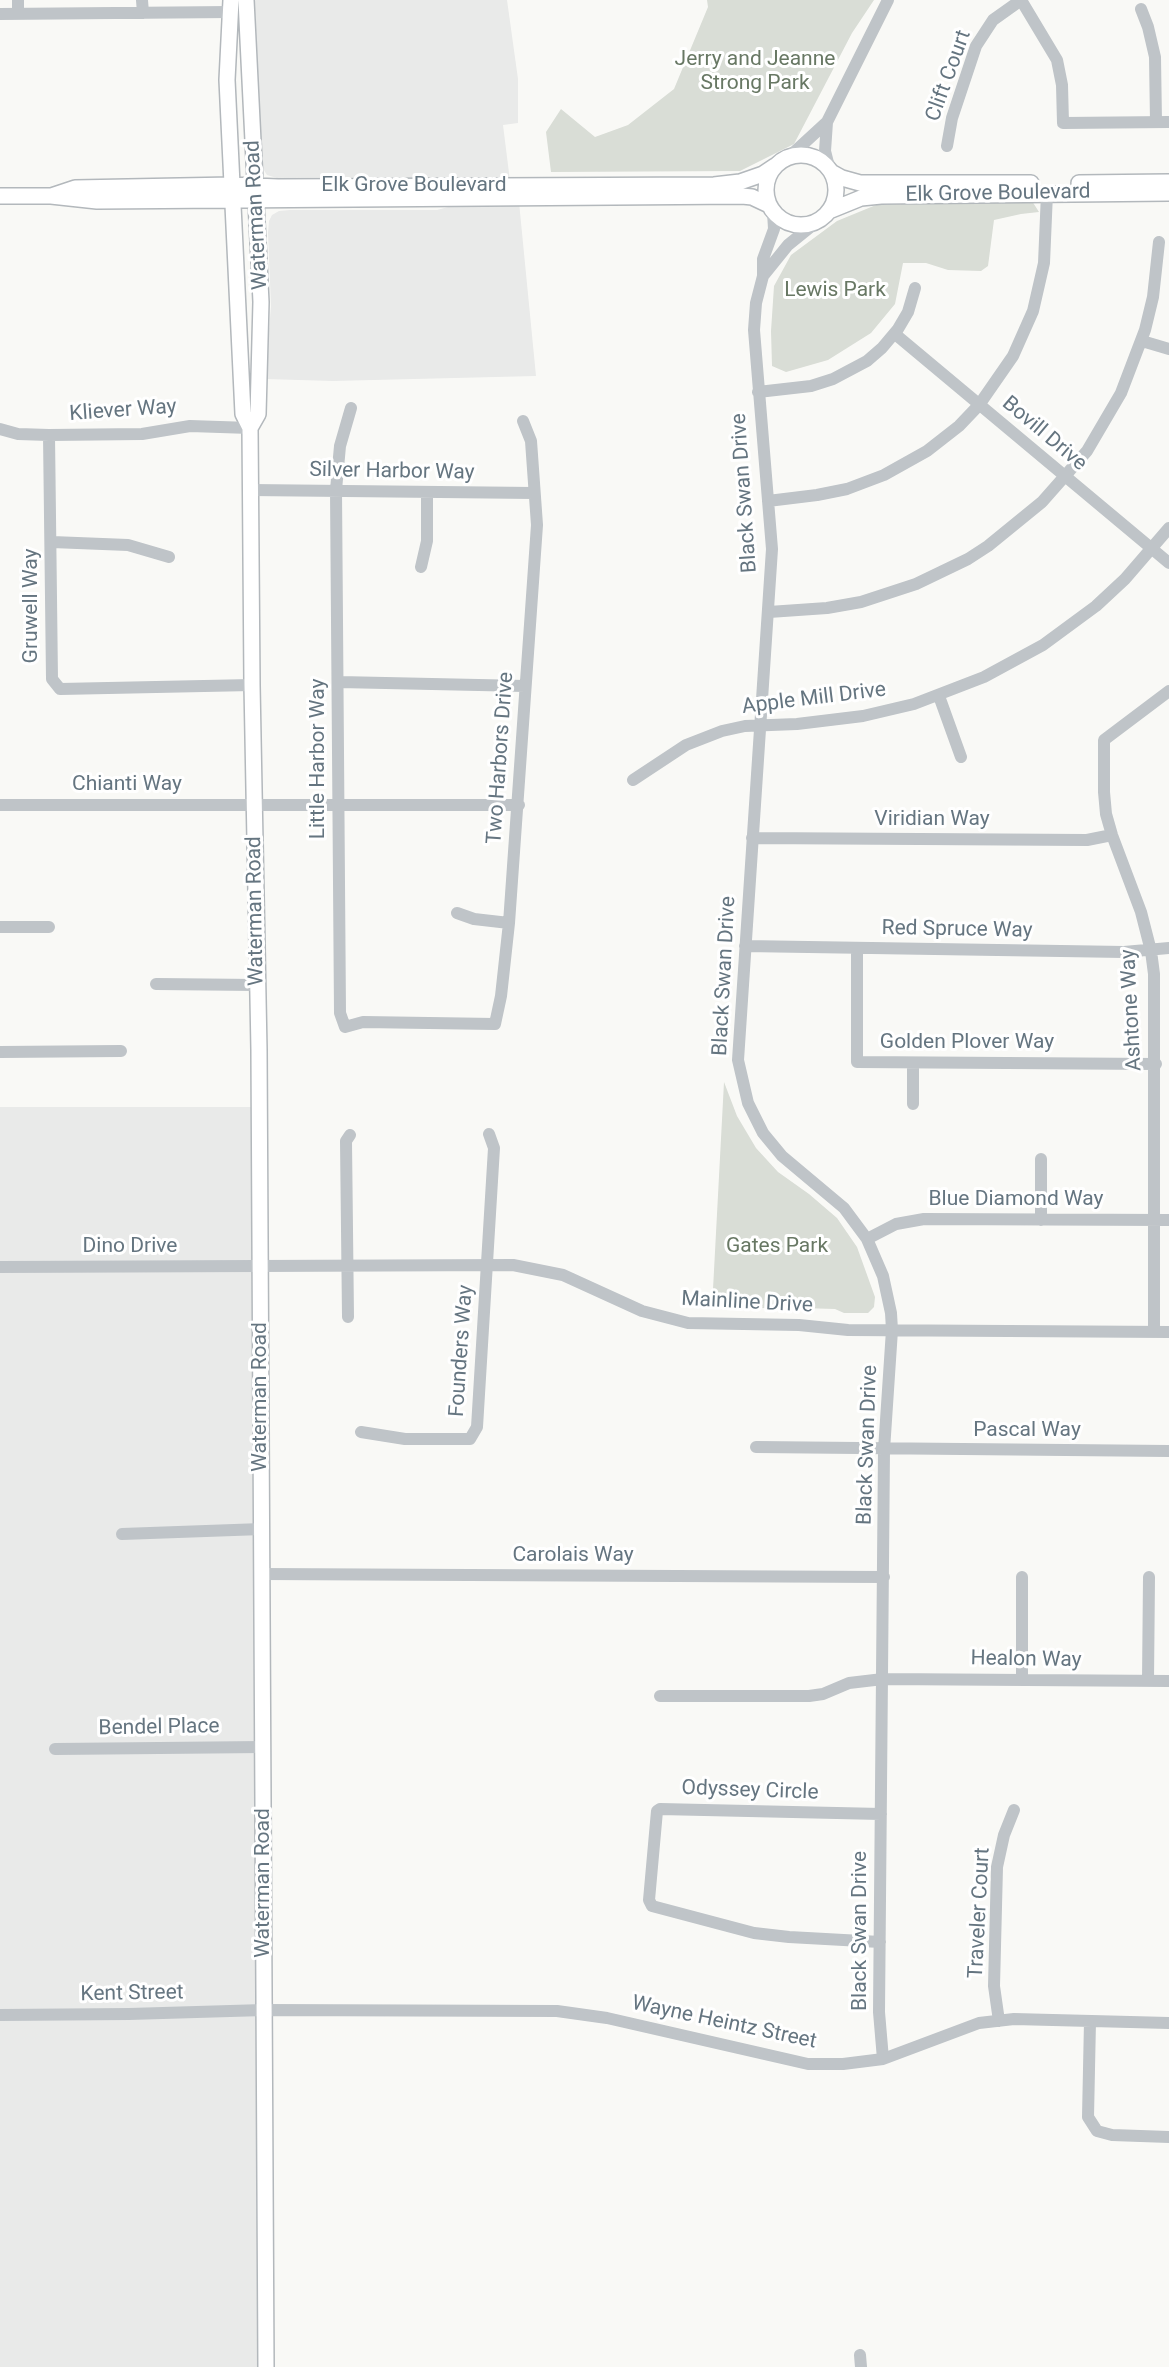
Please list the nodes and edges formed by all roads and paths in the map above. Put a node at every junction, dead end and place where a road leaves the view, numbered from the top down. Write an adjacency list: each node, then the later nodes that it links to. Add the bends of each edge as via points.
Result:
1 (18, 0): 7 (street)
2 (888, 0): 9 (street)
3 (1021, 0): 10 (street, via 1057,60 1063,123); 12 (street, Clift Court, via 993,20 976,46)
4 (239, 5): 5 (street); 17 (main road, Waterman Road, via 227,80); 18 (main road, Waterman Road)
5 (142, 6): 7 (street)
6 (1141, 9): 10 (street, via 1155,57)
7 (18, 13): 8 (street)
8 (0, 14)
9 (827, 122): 13 (street); 15 (street, via 825,152)
10 (1156, 122): 11 (street)
11 (1169, 122)
12 (947, 146)
13 (790, 156): 14 (main road); 15 (main road, via 811,155)
14 (775, 166): 18 (main road, Elk Grove Boulevard, via 737,183 714,185); 22 (main road, via 766,189)
15 (831, 170): 16 (main road, Elk Grove Boulevard, via 860,183); 23 (main road, via 837,189)
16 (1169, 182)
17 (233, 192): 18 (main road, Elk Grove Boulevard); 21 (main road, Elk Grove Boulevard, via 75,188 51,196); 35 (main road, Waterman Road, via 243,414)
18 (256, 193): 22 (main road, Elk Grove Boulevard, via 742,196); 35 (main road, Waterman Road, via 261,302 258,414)
19 (1169, 193): 20 (main road, Elk Grove Boulevard)
20 (1047, 194): 23 (main road, Elk Grove Boulevard, via 881,196 861,198); 32 (street, via 1044,263 1033,311 1013,356)
21 (0, 196)
22 (771, 208): 24 (main road, via 788,222); 26 (street, Black Swan Drive, via 774,229 763,260)
23 (829, 211): 24 (main road)
24 (813, 224): 26 (street, Black Swan Drive, via 788,245)
25 (1159, 242): 29 (street, via 1153,297)
26 (763, 276): 31 (street, Black Swan Drive, via 754,330)
27 (915, 288): 28 (street, via 908,312)
28 (894, 334): 31 (street, via 867,361 833,379 811,386); 32 (street, Bovill Drive)
29 (1142, 341): 30 (street); 38 (street, via 1105,423)
30 (1169, 349)
31 (758, 392): 43 (street, Black Swan Drive)
32 (979, 405): 38 (street, Bovill Drive); 43 (street, via 944,439 884,476 847,489)
33 (351, 408): 40 (street, Little Harbor Way, via 340,446)
34 (523, 421): 42 (street, Two Harbors Drive, via 531,441)
35 (250, 428): 37 (street, Kliever Way, via 190,426 142,434); 39 (main road, Waterman Road)
36 (0, 429): 37 (street, Kliever Way)
37 (50, 435): 45 (street, Gruwell Way)
38 (1066, 477): 46 (street, Bovill Drive); 50 (street, via 1016,526 938,575 861,602)
39 (250, 490): 40 (street, Silver Harbor Way); 52 (main road, Waterman Road)
40 (336, 490): 41 (street, Silver Harbor Way); 51 (street, Little Harbor Way)
41 (427, 492): 42 (street, Silver Harbor Way); 49 (street, via 427,541)
42 (534, 493): 53 (street, Two Harbors Drive, via 537,525)
43 (768, 501): 50 (street, Black Swan Drive, via 772,549)
44 (1169, 528): 46 (street, Apple Mill Drive)
45 (52, 542): 47 (street, via 128,545); 52 (street, Gruwell Way, via 52,679 60,689)
46 (1152, 549): 48 (street, Bovill Drive); 55 (street, Apple Mill Drive, via 1096,606 1042,645 984,678)
47 (169, 557)
48 (1169, 563)
49 (421, 567)
50 (769, 612): 56 (street, Black Swan Drive)
51 (339, 682): 53 (street); 60 (street, Little Harbor Way)
52 (252, 685): 59 (main road, Waterman Road)
53 (525, 686): 62 (street, Two Harbors Drive)
54 (1169, 691): 63 (street, Ashtone Way, via 1104,740 1104,792)
55 (939, 696): 56 (street, Apple Mill Drive, via 863,716); 57 (street)
56 (760, 725): 58 (street, Apple Mill Drive, via 707,736); 64 (street, Black Swan Drive)
57 (961, 757)
58 (633, 780)
59 (254, 804): 60 (street, Chianti Way); 61 (street, Chianti Way); 74 (main road, Waterman Road)
60 (337, 804): 62 (street, Chianti Way); 75 (street, Little Harbor Way, via 340,1012 345,1027 363,1023)
61 (0, 805)
62 (519, 805): 66 (street, Two Harbors Drive)
63 (1112, 835): 64 (street, Viridian Way, via 1088,840); 72 (street, Ashtone Way)
64 (752, 838): 69 (street, Black Swan Drive)
65 (457, 913): 66 (street, via 474,919)
66 (509, 922): 75 (street, Two Harbors Drive)
67 (0, 927): 68 (street)
68 (49, 927)
69 (744, 946): 70 (street, Red Spruce Way); 87 (street, Black Swan Drive, via 738,1060 748,1103 763,1132 782,1156 844,1208)
70 (857, 948): 72 (street, Red Spruce Way); 78 (street, Golden Plover Way, via 857,1062)
71 (1169, 948): 72 (street, Red Spruce Way)
72 (1151, 951): 79 (street, Ashtone Way)
73 (156, 984): 74 (street)
74 (257, 985): 89 (main road, Waterman Road)
75 (495, 1024)
76 (121, 1051): 77 (street)
77 (0, 1052)
78 (913, 1063): 79 (street, Golden Plover Way); 80 (street)
79 (1156, 1064): 85 (street, Ashtone Way)
80 (913, 1104)
81 (489, 1134): 88 (street, via 494,1148)
82 (350, 1135): 90 (street, via 346,1141)
83 (1041, 1159): 84 (street)
84 (1041, 1220): 85 (street, Blue Diamond Way); 87 (street, Blue Diamond Way, via 911,1220)
85 (1155, 1220): 86 (street, Blue Diamond Way); 94 (street, Ashtone Way)
86 (1169, 1221)
87 (867, 1239): 93 (street, Black Swan Drive, via 888,1294)
88 (488, 1264): 90 (street, Mainline Drive); 93 (street, Mainline Drive, via 536,1268 563,1275 642,1311 688,1323); 96 (street, Founders Way, via 477,1427 470,1439 405,1439)
89 (260, 1265): 90 (street, Mainline Drive); 91 (street, Dino Drive); 100 (main road, Waterman Road)
90 (346, 1265): 92 (street)
91 (0, 1267)
92 (348, 1317)
93 (892, 1330): 94 (street, Mainline Drive); 98 (street, Black Swan Drive)
94 (1154, 1332): 95 (street, Mainline Drive)
95 (1169, 1332)
96 (361, 1432)
97 (756, 1447): 98 (street, Pascal Way)
98 (885, 1450): 99 (street, Pascal Way); 103 (street, Black Swan Drive)
99 (1169, 1451)
100 (262, 1529): 101 (street); 102 (main road, Waterman Road)
101 (122, 1534)
102 (262, 1574): 103 (street, Carolais Way); 111 (main road, Waterman Road)
103 (885, 1578): 106 (street, Black Swan Drive)
104 (1022, 1578): 107 (street)
105 (1149, 1578): 108 (street)
106 (883, 1679): 107 (street, Healon Way); 110 (street, Healon Way, via 849,1683 809,1696); 114 (street, Black Swan Drive)
107 (1022, 1679): 108 (street, Healon Way)
108 (1148, 1681): 109 (street, Healon Way)
109 (1169, 1681)
110 (660, 1696)
111 (263, 1747): 112 (street, Bendel Place); 116 (main road, Waterman Road)
112 (55, 1749)
113 (1014, 1810): 118 (street, Traveler Court, via 997,1867 994,1986)
114 (881, 1814): 115 (street, Black Swan Drive); 115 (street, Odyssey Circle, via 660,1809 649,1900 652,1906 754,1933)
115 (880, 1942): 121 (street, Black Swan Drive, via 879,2012)
116 (264, 2010): 117 (street, Kent Street); 121 (street, Wayne Heintz Street, via 557,2011 607,2018 808,2064); 123 (main road, Waterman Road)
117 (0, 2015)
118 (999, 2021): 119 (street, Wayne Heintz Street); 121 (street, Wayne Heintz Street, via 979,2023)
119 (1090, 2021): 120 (street, Wayne Heintz Street); 122 (street, via 1088,2117 1097,2131)
120 (1169, 2023)
121 (884, 2059)
122 (1169, 2138)
123 (266, 2367)

